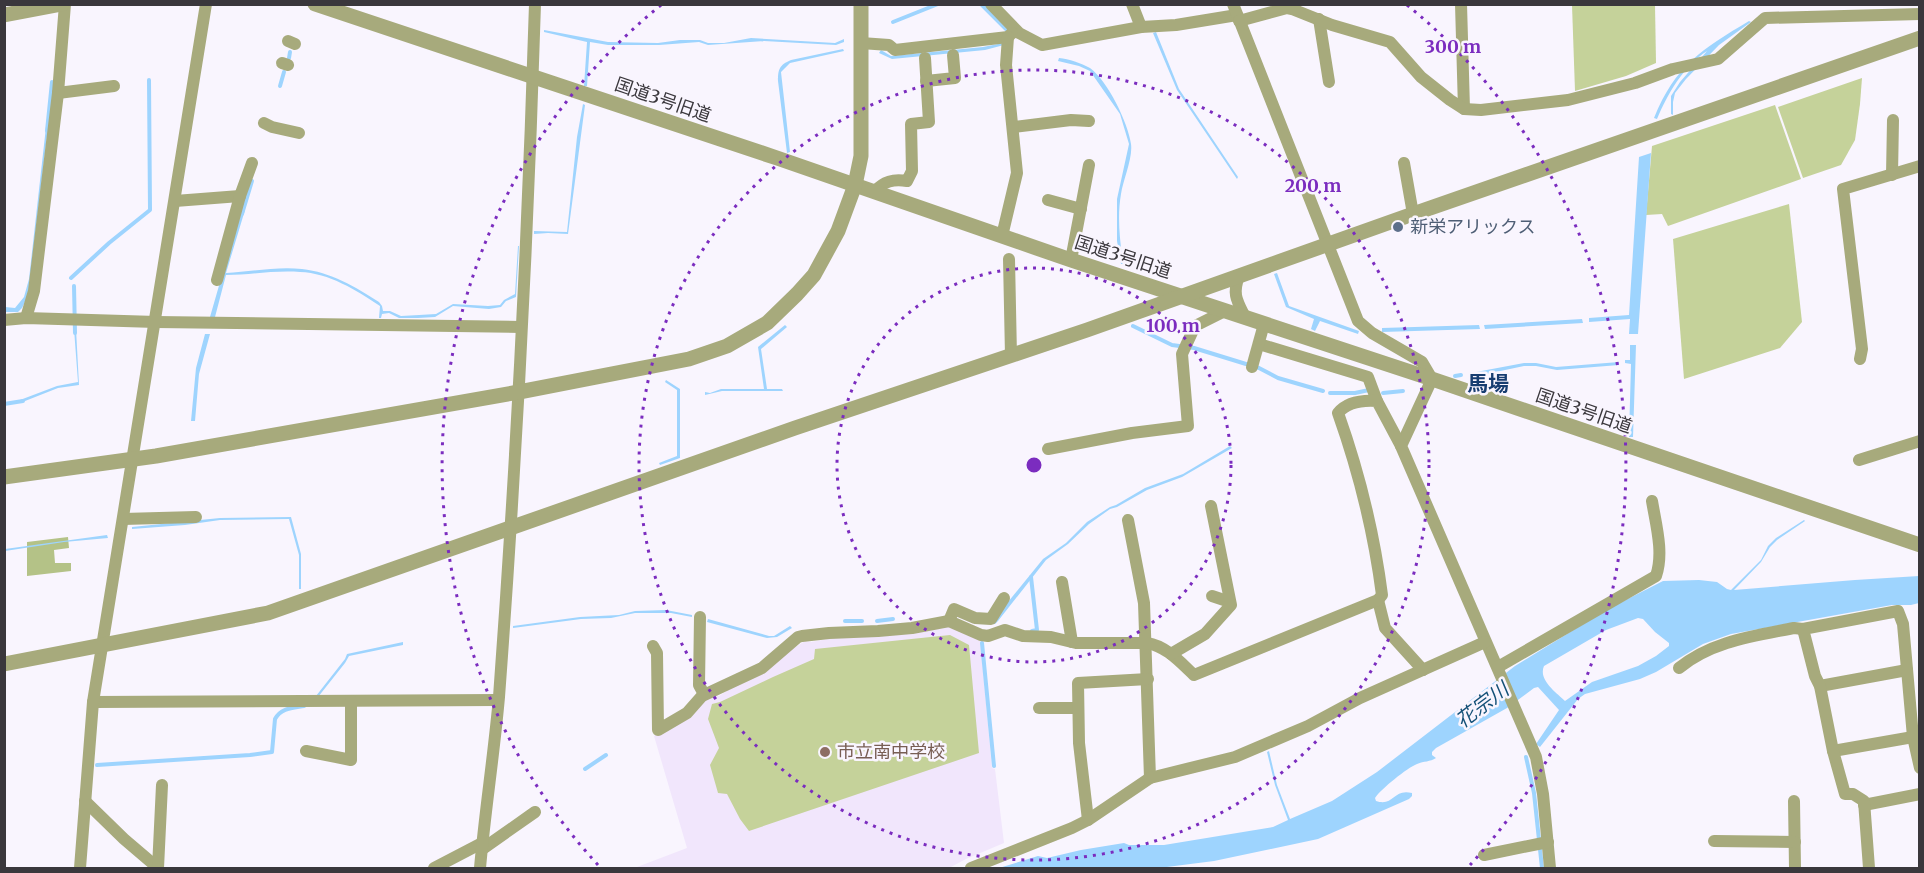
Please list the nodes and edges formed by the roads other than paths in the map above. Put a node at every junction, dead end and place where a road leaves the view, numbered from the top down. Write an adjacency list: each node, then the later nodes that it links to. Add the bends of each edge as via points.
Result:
1 (64, 4): 12 (street); 24 (street)
2 (206, 4): 40 (street)
3 (315, 4): 20 (street, 国道3号旧道)
4 (861, 4): 17 (street)
5 (991, 4): 15 (street)
6 (1132, 4): 14 (street)
7 (1461, 4): 25 (street)
8 (537, 5): 20 (street)
9 (1844, 10): 11 (street); 25 (street, via 1765,18 1718,59 1673,69 1609,91 1568,100)
10 (1236, 14): 13 (street, via 1287,8); 14 (street); 44 (street)
11 (1920, 14)
12 (4, 15)
13 (1319, 19): 22 (street); 25 (street, via 1390,42 1421,77)
14 (1141, 27): 15 (street, via 1042,45)
15 (1012, 33): 17 (street, via 895,50 889,45); 29 (street, via 1006,65)
16 (1920, 38): 42 (street)
17 (861, 43): 36 (street, via 861,156)
18 (953, 55): 21 (street, via 955,78)
19 (925, 58): 21 (street)
20 (533, 76): 36 (street, 国道3号旧道); 56 (street)
21 (926, 81): 37 (street, via 929,122 910,124 910,177 908,181 882,183)
22 (1329, 82)
23 (114, 86): 24 (street)
24 (58, 93): 52 (street, via 34,291)
25 (1464, 109)
26 (1893, 120): 35 (street)
27 (1089, 121): 29 (street)
28 (264, 123): 30 (street)
29 (1014, 127): 43 (street, via 1017,173)
30 (299, 133)
31 (252, 163): 38 (street)
32 (1404, 163): 42 (street)
33 (1089, 165): 41 (street)
34 (1920, 166): 35 (street)
35 (1892, 175): 59 (street, via 1843,189)
36 (855, 185): 37 (street, 国道3号旧道); 62 (street, via 838,231 814,275 767,323 727,346 689,360)
37 (874, 192): 43 (street, 国道3号旧道)
38 (240, 196): 40 (street); 48 (street)
39 (1048, 200): 41 (street)
40 (175, 201): 54 (street)
41 (1081, 209): 46 (street)
42 (1413, 214): 44 (street)
43 (1002, 236): 46 (street, 国道3号旧道)
44 (1328, 244): 47 (street); 61 (street, via 1358,321 1422,362)
45 (1009, 259): 58 (street)
46 (1071, 260): 49 (street, 国道3号旧道)
47 (1239, 276): 49 (street); 51 (street, via 1236,298)
48 (217, 280)
49 (1181, 296): 50 (street, 国道3号旧道); 58 (street)
50 (1225, 311): 51 (street, 国道3号旧道); 66 (street, via 1195,326 1182,354 1188,426)
51 (1245, 317): 55 (street, 国道3号旧道)
52 (26, 318): 53 (street); 54 (street)
53 (4, 320)
54 (156, 322): 56 (street); 67 (street)
55 (1264, 324): 57 (street); 61 (street, 国道3号旧道)
56 (521, 327): 62 (street)
57 (1259, 344): 60 (street); 63 (street, via 1368,377)
58 (1011, 356): 75 (street)
59 (1860, 359)
60 (1252, 367)
61 (1432, 379): 65 (street); 76 (street, 国道3号旧道)
62 (519, 392): 67 (street); 75 (street)
63 (1377, 401): 65 (street); 80 (street, via 1350,404 1338,413 1377,554 1382,595)
64 (1920, 441): 68 (street)
65 (1401, 446): 86 (street)
66 (1047, 449)
67 (133, 459): 69 (street); 73 (street)
68 (1859, 460)
69 (4, 477)
70 (1652, 501): 92 (street, via 1659,541 1656,576)
71 (1211, 506): 81 (street)
72 (196, 517): 73 (street)
73 (123, 519): 88 (street)
74 (1128, 520): 87 (street, via 1144,603)
75 (511, 527): 88 (street, via 268,613); 99 (street)
76 (1920, 545)
77 (1062, 582): 85 (street)
78 (1212, 596): 81 (street)
79 (1004, 598): 83 (street, via 991,619 975,618 954,609)
80 (1378, 600): 90 (street, via 1194,675); 94 (street, via 1385,628)
81 (1230, 602): 90 (street, via 1205,634)
82 (700, 617): 98 (street, via 699,685)
83 (949, 621): 85 (street, via 981,635 1005,630); 98 (street, via 798,637 762,668)
84 (1803, 629): 93 (street, via 1717,645); 95 (street, via 1898,611); 97 (street)
85 (1072, 642): 87 (street)
86 (1485, 642): 92 (street); 94 (street)
87 (1147, 643): 90 (street); 96 (street)
88 (102, 646): 91 (street); 101 (street)
89 (653, 646): 98 (street, via 657,653 658,730 687,713)
90 (1171, 654)
91 (4, 664)
92 (1498, 668): 117 (street, via 1536,757)
93 (1679, 668)
94 (1422, 670): 108 (street, via 1308,726 1235,756)
95 (1907, 670): 97 (street); 104 (street)
96 (1148, 680): 103 (street, via 1078,683); 108 (street)
97 (1820, 686): 106 (street)
98 (704, 694)
99 (498, 700): 100 (street); 119 (street)
100 (351, 701): 101 (street); 105 (street, via 351,760)
101 (93, 702): 111 (street)
102 (1039, 708): 103 (street)
103 (1078, 708): 115 (street)
104 (1913, 737): 106 (street); 107 (street)
105 (306, 752)
106 (1833, 752): 113 (street, via 1845,794 1853,794)
107 (1920, 768)
108 (1150, 778): 115 (street)
109 (162, 785): 122 (street)
110 (1920, 794): 113 (street)
111 (86, 801): 121 (street); 122 (street)
112 (1794, 801): 118 (street)
113 (1864, 805): 128 (street)
114 (535, 812): 119 (street)
115 (1088, 820): 125 (street)
116 (1714, 841): 118 (street)
117 (1548, 842): 120 (street); 126 (street)
118 (1795, 842): 127 (street)
119 (482, 847): 123 (street); 124 (street)
120 (1484, 855)
121 (80, 868)
122 (158, 868)
123 (434, 868)
124 (480, 868)
125 (971, 868)
126 (1551, 868)
127 (1795, 868)
128 (1869, 868)

